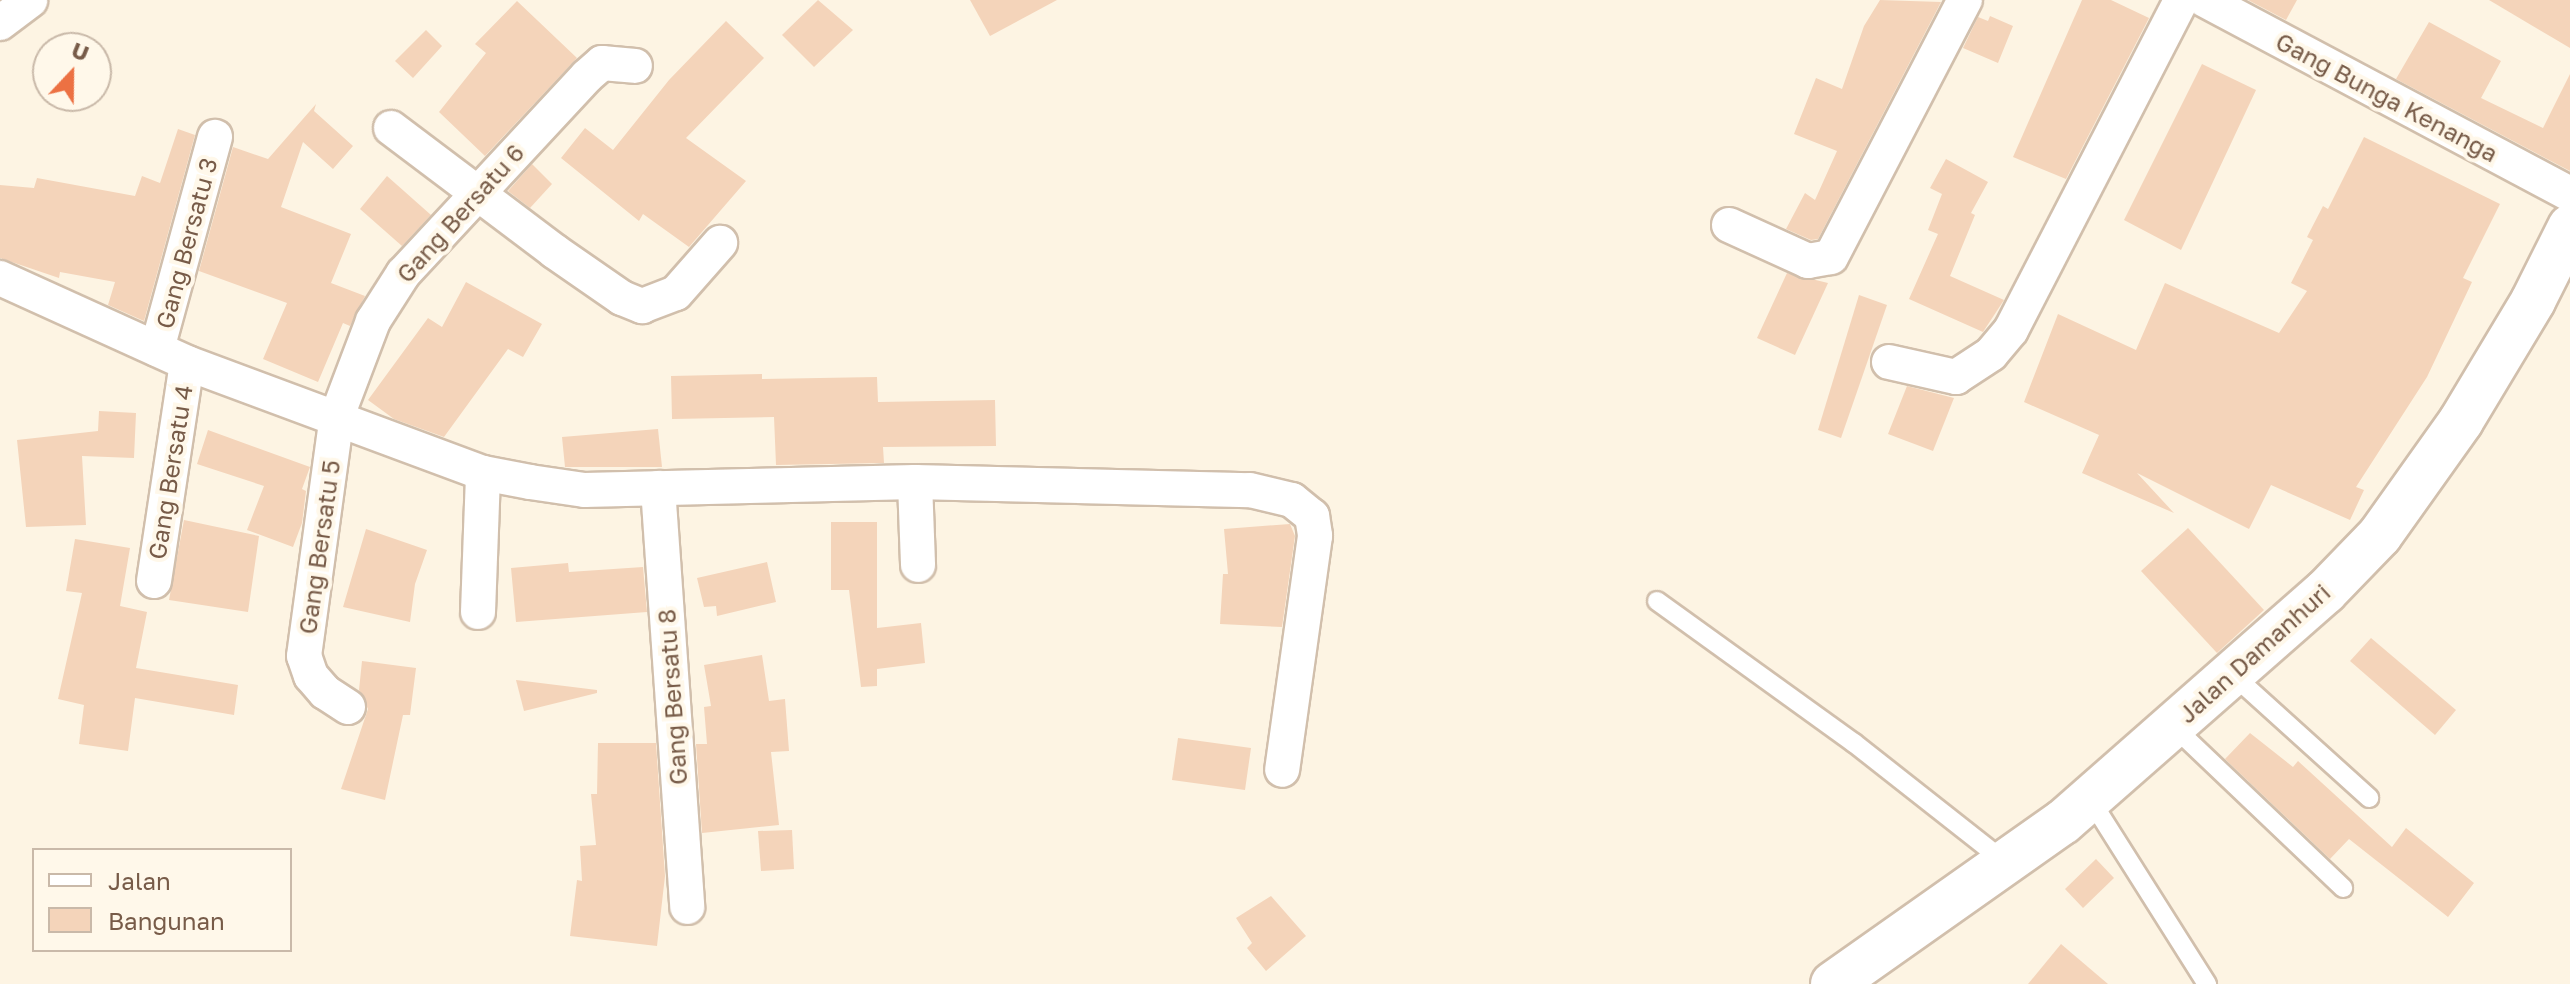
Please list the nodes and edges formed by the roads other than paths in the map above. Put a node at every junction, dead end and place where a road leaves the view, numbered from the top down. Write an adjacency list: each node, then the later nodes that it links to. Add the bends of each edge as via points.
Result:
1 (30, 0): 5 (street)
2 (1965, 0): 11 (street, via 1831,257 1808,261)
3 (2181, 0): 16 (street, via 2037,280 1991,354 1956,377)
4 (2205, 0): 10 (street, Gang Bunga Kenanga)
5 (0, 23)
6 (635, 66): 9 (street, Gang Bersatu 6, via 602,63)
7 (391, 128): 9 (street)
8 (215, 137): 15 (street, Gang Bersatu 3)
9 (475, 193): 12 (street, via 622,298 642,306 676,293); 17 (street, Gang Bersatu 6, via 384,298)
10 (2570, 194)
11 (1729, 225)
12 (720, 243)
13 (2565, 251): 25 (street, Jalan Damanhuri, via 2414,494 2325,592)
14 (0, 278): 15 (street)
15 (172, 356): 17 (street); 22 (street, Gang Bersatu 4)
16 (1889, 362)
17 (337, 416): 18 (street); 26 (street, Gang Bersatu 5, via 304,656 311,676)
18 (483, 473): 20 (street, via 584,490); 24 (street)
19 (915, 482): 20 (street); 21 (street); 28 (street, via 1250,490 1292,500 1312,516 1315,536)
20 (658, 488): 33 (street, Gang Bersatu 8)
21 (918, 565)
22 (154, 581)
23 (1657, 601): 31 (lane, via 1854,743)
24 (478, 612)
25 (2232, 674): 27 (street, Jalan Damanhuri); 29 (lane)
26 (348, 707)
27 (2173, 726): 30 (street, Jalan Damanhuri); 32 (lane)
28 (1282, 770)
29 (2369, 798)
30 (2090, 799): 31 (street, Jalan Damanhuri); 35 (lane)
31 (2005, 862): 34 (street, Jalan Damanhuri)
32 (2343, 888)
33 (687, 907)
34 (1833, 984)
35 (2207, 984)

